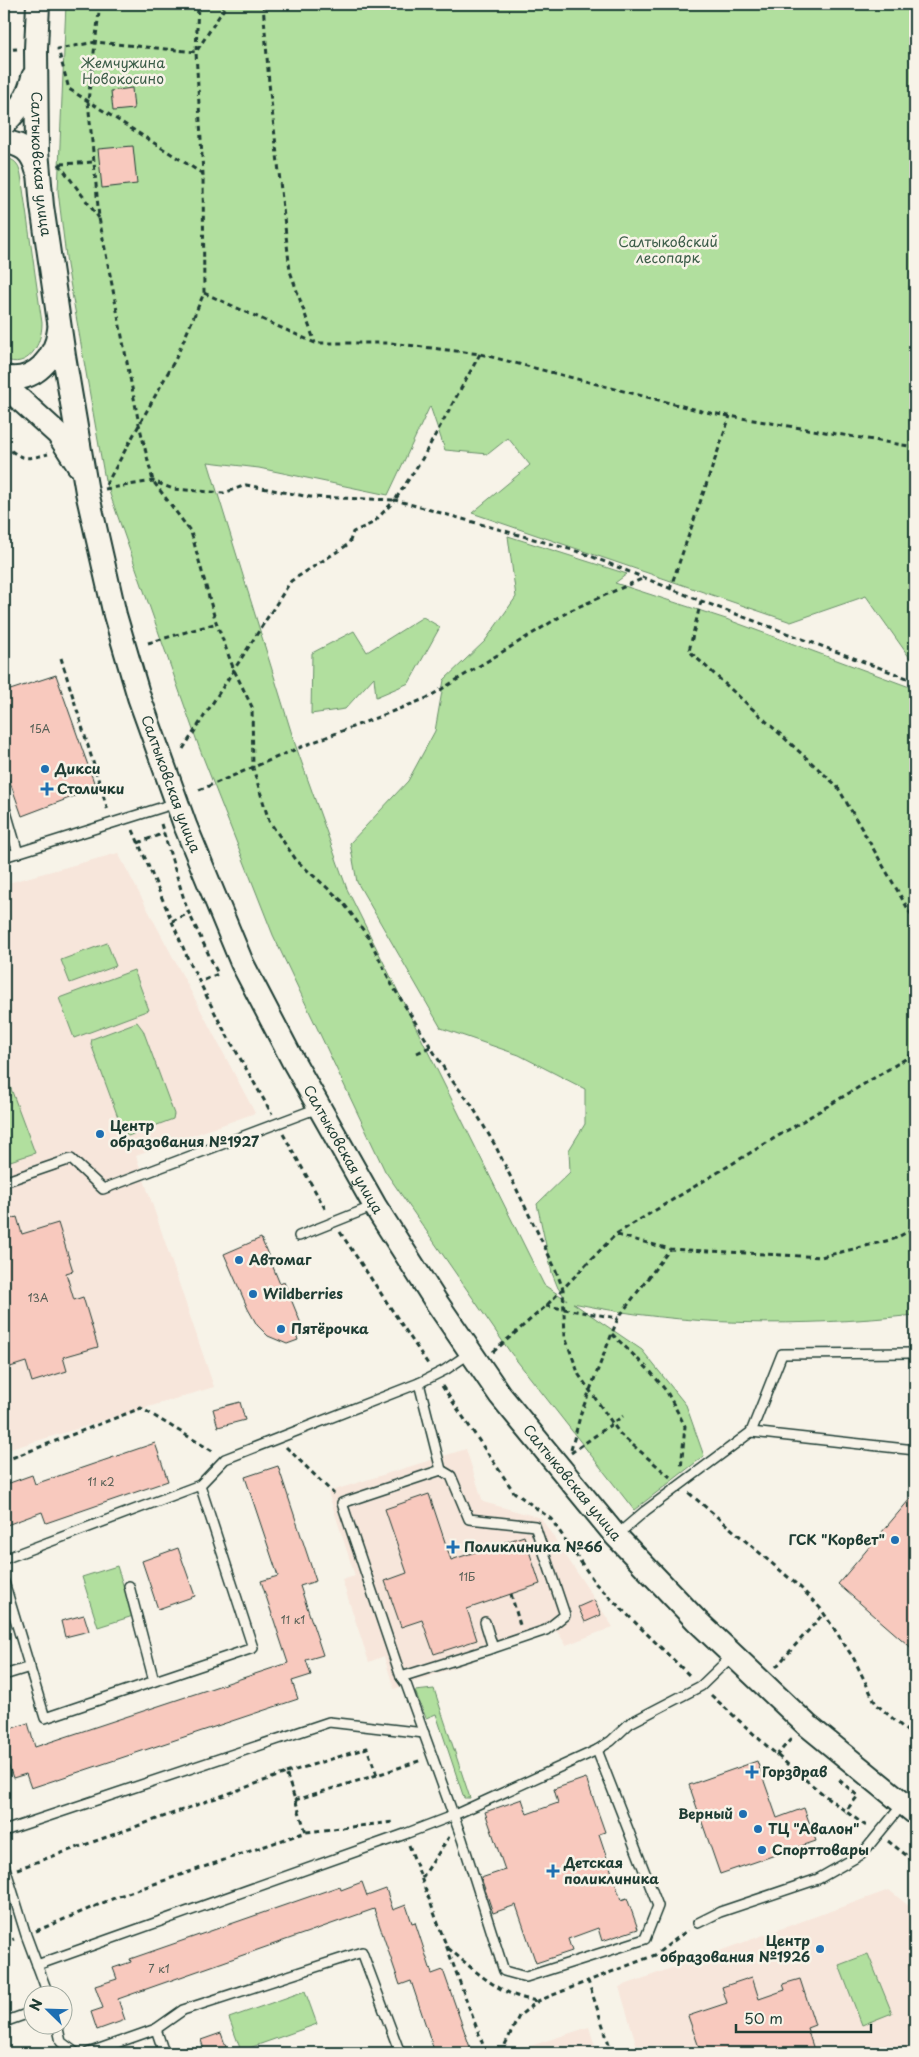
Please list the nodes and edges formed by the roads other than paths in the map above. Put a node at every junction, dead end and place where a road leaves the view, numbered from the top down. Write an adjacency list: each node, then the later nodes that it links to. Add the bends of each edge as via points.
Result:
1 (38, 4): 2 (street, Салтыковская улица)
2 (27, 49): 3 (street, via 34,74 21,106); 5 (street, Салтыковская улица)
3 (4, 124)
4 (4, 142): 5 (street, via 22,146 29,152 34,161)
5 (42, 206): 6 (street, Салтыковская улица)
6 (60, 322): 7 (street, Салтыковская улица, via 56,346 46,363 23,378); 9 (street, Салтыковская улица)
7 (4, 377)
8 (4, 385): 9 (street, via 58,434 76,460)
9 (86, 487): 10 (street, Салтыковская улица, via 127,660)
10 (176, 803): 12 (lane); 14 (street, Салтыковская улица, via 242,963)
11 (4, 805): 12 (lane)
12 (18, 853): 13 (lane)
13 (4, 857)
14 (319, 1108): 15 (lane, via 103,1189 72,1159); 16 (street, Салтыковская улица)
15 (4, 1182)
16 (375, 1206): 17 (lane); 18 (street, Салтыковская улица)
17 (299, 1236)
18 (470, 1352): 20 (lane); 25 (street, Салтыковская улица, via 500,1395)
19 (915, 1353): 21 (lane, via 782,1354)
20 (419, 1383): 23 (lane); 24 (lane, via 225,1459)
21 (751, 1432): 22 (lane); 25 (lane, via 630,1522)
22 (915, 1450)
23 (441, 1470): 30 (lane, via 451,1476 470,1519 534,1526 565,1614 546,1630); 34 (lane, via 342,1503)
24 (200, 1485): 26 (lane); 35 (lane, via 253,1648)
25 (616, 1536): 31 (street, Салтыковская улица)
26 (4, 1559)
27 (4, 1582): 32 (lane)
28 (129, 1586): 35 (lane)
29 (485, 1622): 30 (lane)
30 (493, 1648): 34 (lane)
31 (733, 1655): 37 (lane, via 701,1686 630,1723); 38 (street, Салтыковская улица, via 807,1725)
32 (30, 1666): 33 (lane); 35 (lane, via 45,1718)
33 (4, 1675)
34 (402, 1677): 36 (lane)
35 (154, 1681)
36 (424, 1733): 39 (lane); 40 (lane, via 329,1722)
37 (597, 1750): 39 (lane); 39 (lane, via 658,1906 645,1939 526,1977 504,1970)
38 (909, 1808): 42 (lane, via 862,1854 818,1879 720,1912)
39 (452, 1816): 43 (lane)
40 (4, 1831)
41 (5, 1868): 43 (lane)
42 (698, 1923)
43 (37, 1965): 44 (lane)
44 (44, 1984)
45 (22, 2016): 46 (lane)
46 (4, 2022)
47 (156, 2029): 50 (lane); 51 (lane); 52 (lane, via 183,2010 362,1952)
48 (60, 2034): 49 (lane, via 62,2042)
49 (76, 2053)
50 (88, 2053)
51 (164, 2053)
52 (400, 2053)

